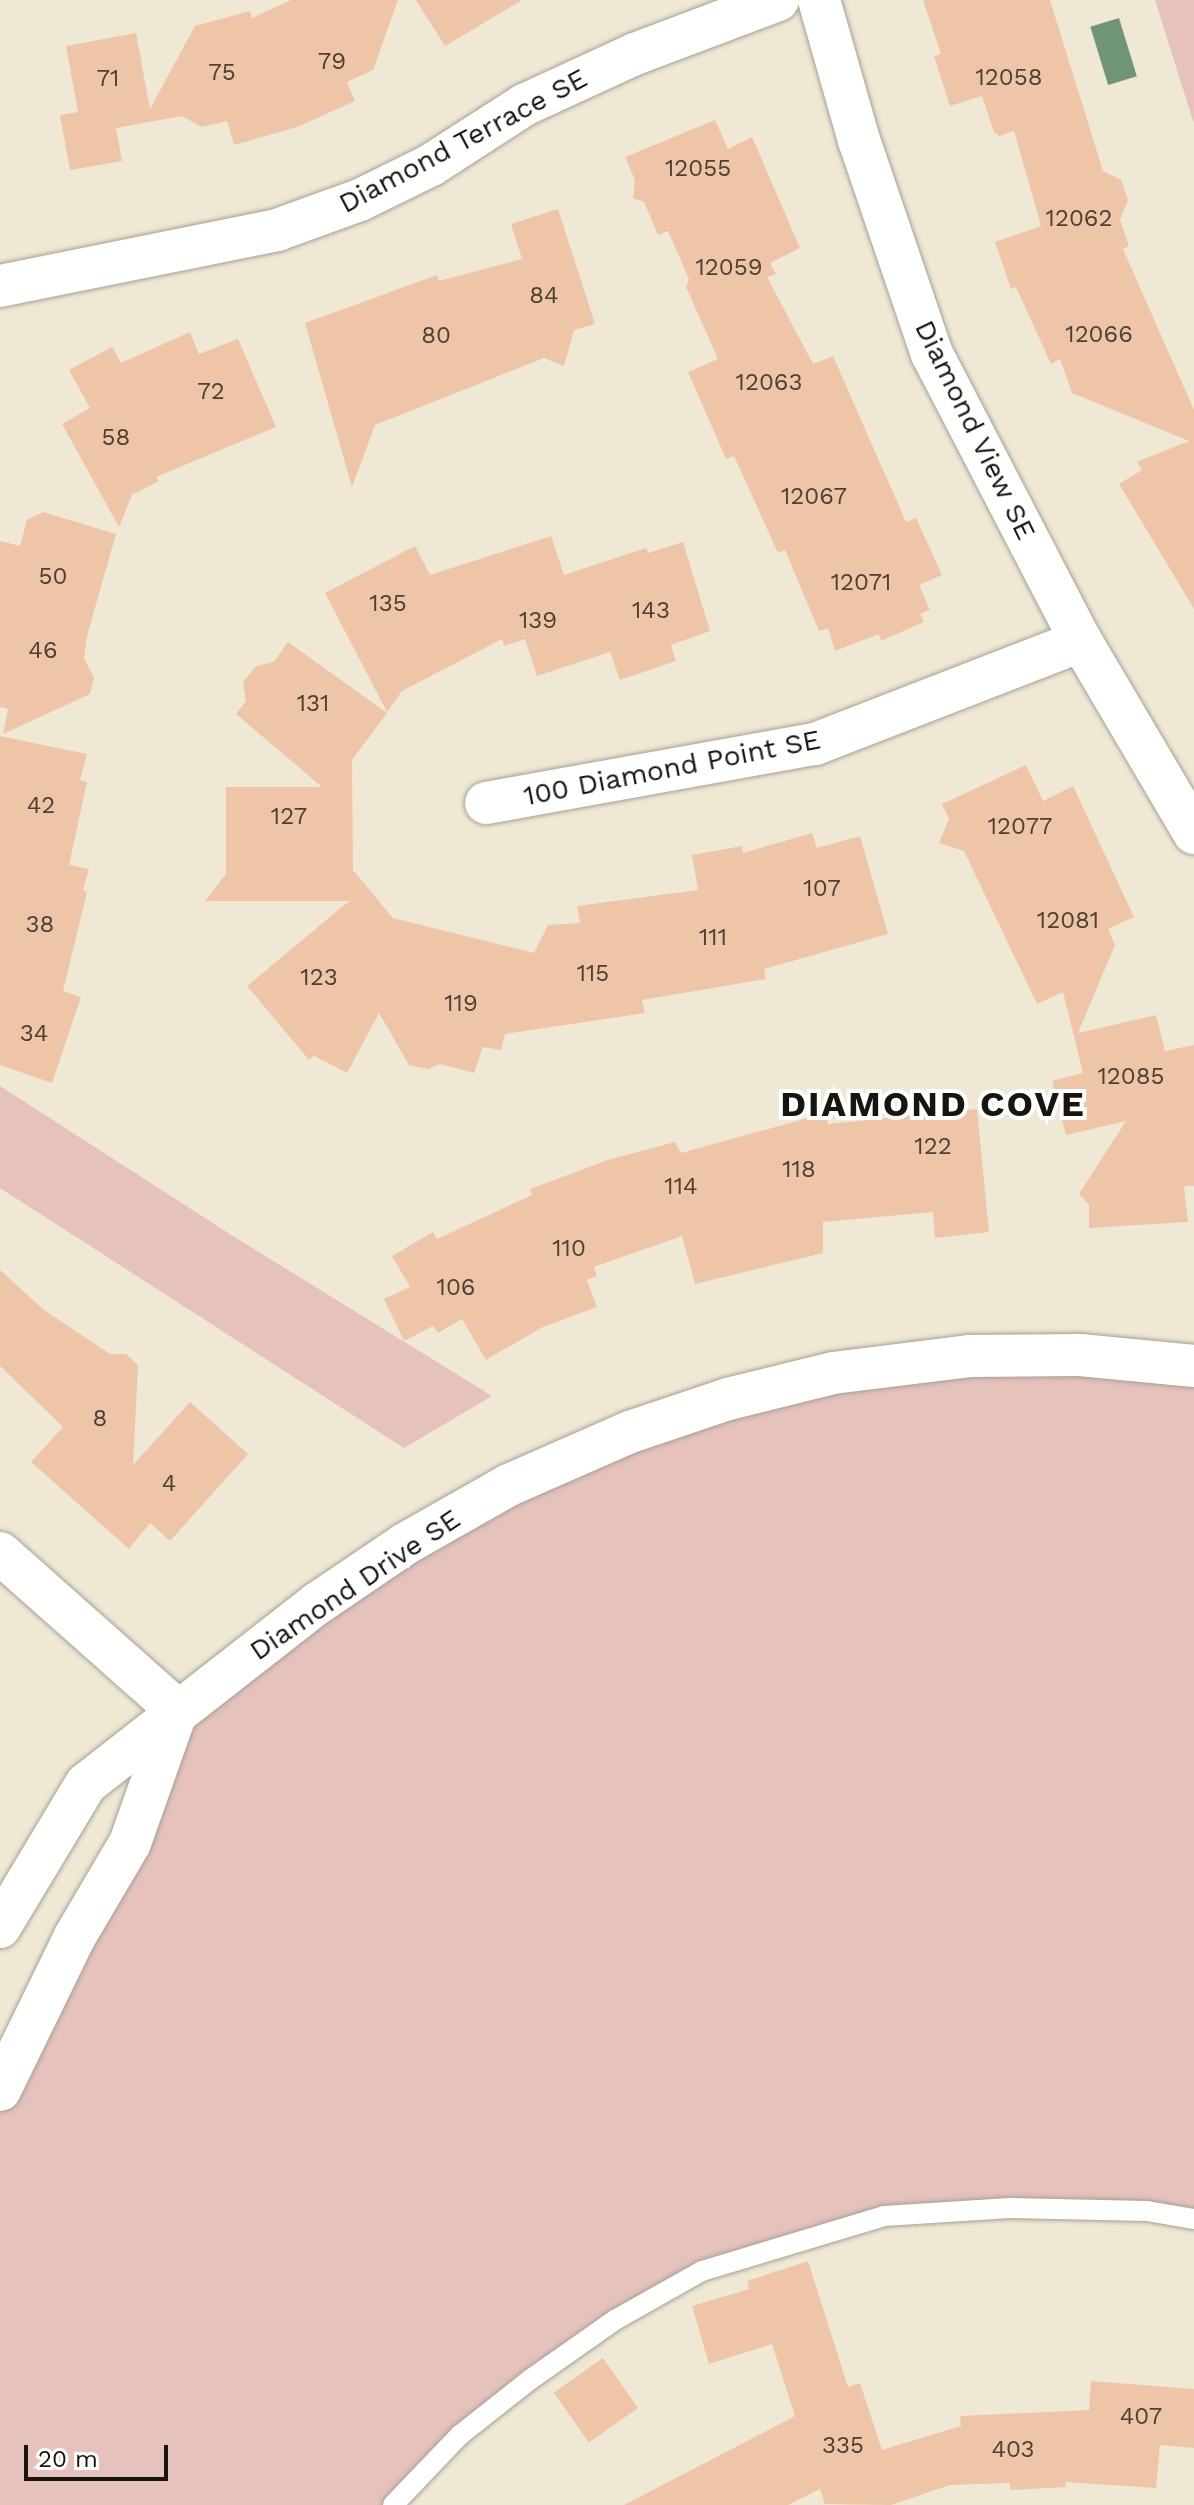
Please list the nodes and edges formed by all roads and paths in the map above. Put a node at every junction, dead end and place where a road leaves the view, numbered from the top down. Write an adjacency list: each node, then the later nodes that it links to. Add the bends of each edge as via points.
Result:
1 (778, 0): 3 (street, Diamond Terrace SE, via 635,54 537,99 431,165 360,200 277,230)
2 (819, 0): 4 (street, Diamond View SE, via 859,140 932,354)
3 (0, 286)
4 (1081, 641): 5 (street, 100 Diamond Point SE, via 815,744); 6 (street, Diamond View SE)
5 (486, 803)
6 (1194, 833)
7 (1194, 1366): 9 (street, Diamond Drive SE, via 1080,1355 969,1356 833,1373 630,1432 509,1485 405,1544)
8 (0, 1553): 9 (street)
9 (177, 1710): 10 (street, Diamond Drive SE, via 86,1784); 11 (street, via 130,1843 74,1938)
10 (0, 1927)
11 (0, 2090)
12 (1194, 2219): 13 (lane, via 1147,2211 1010,2208 884,2216 702,2271 615,2320 531,2379 460,2435)
13 (393, 2505)

